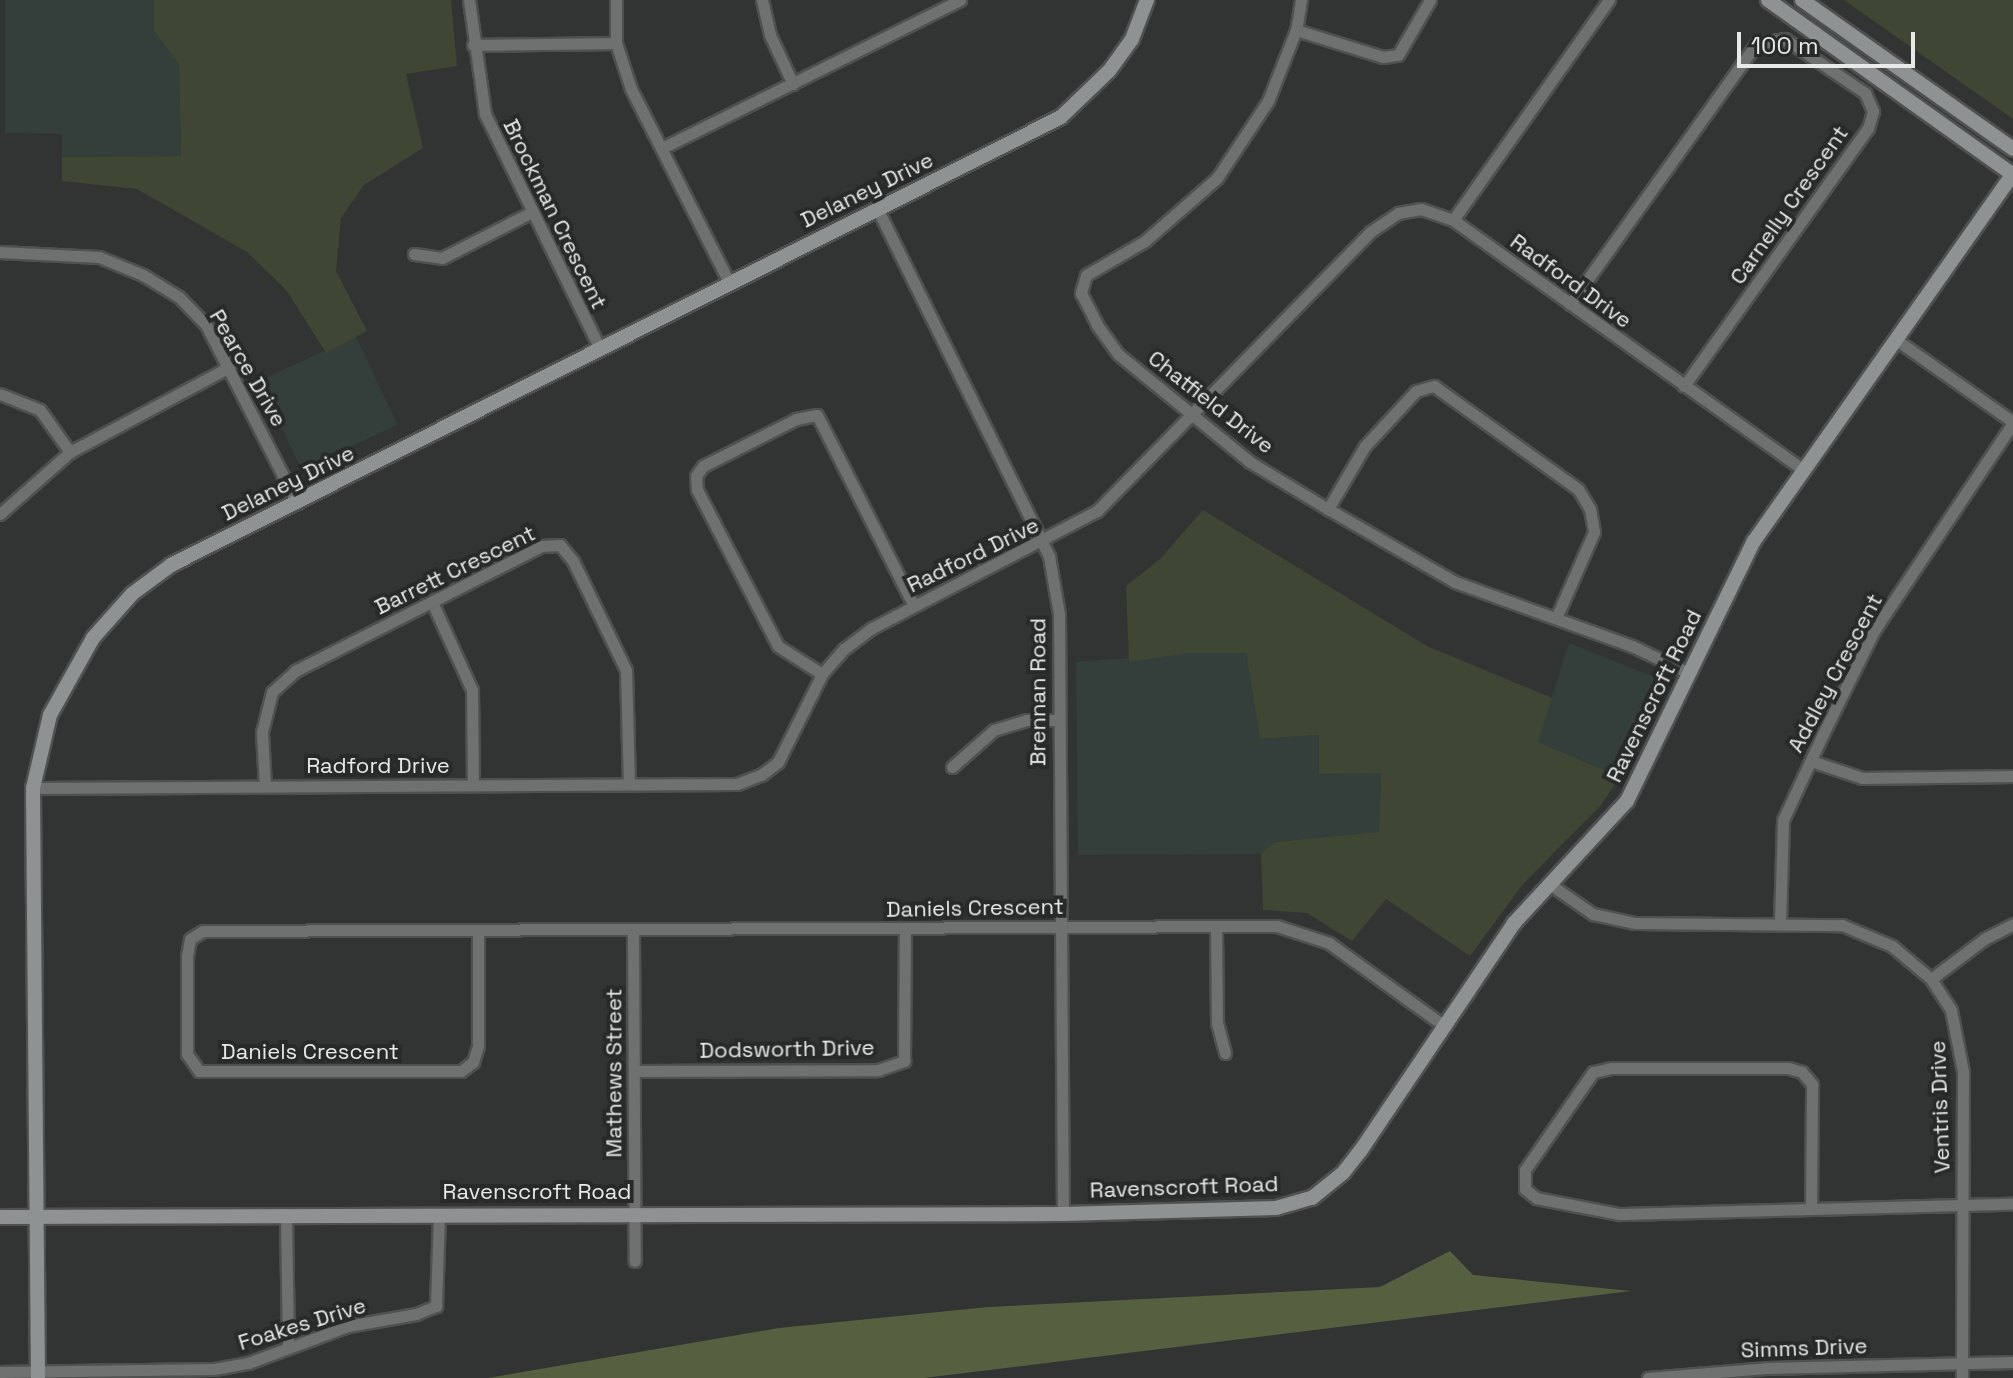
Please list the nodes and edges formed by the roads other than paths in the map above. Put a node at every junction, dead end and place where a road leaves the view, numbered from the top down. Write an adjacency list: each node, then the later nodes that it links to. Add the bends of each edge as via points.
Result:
1 (469, 0): 13 (street, Brockman Crescent)
2 (616, 0): 12 (street)
3 (762, 0): 14 (street, via 770,35)
4 (960, 0): 14 (street)
5 (1147, 0): 18 (street, Delaney Drive, via 1132,39 1109,71 1061,117)
6 (1301, 0): 11 (street, Chatfield Drive)
7 (1430, 0): 11 (street, via 1398,55 1383,57)
8 (1609, 0): 20 (street)
9 (1768, 0): 17 (street)
10 (1802, 0): 16 (street)
11 (1296, 30): 30 (street, Chatfield Drive, via 1268,101 1217,178 1145,241 1086,275 1081,293 1118,354)
12 (616, 43): 13 (street); 15 (street, via 631,89)
13 (473, 45): 19 (street, Brockman Crescent, via 485,114)
14 (793, 84): 15 (street)
15 (662, 148): 23 (street)
16 (2013, 149)
17 (2013, 174): 25 (street, Ravenscroft Road)
18 (878, 210): 23 (street, Delaney Drive); 37 (street, Brennan Road)
19 (530, 213): 22 (street, via 442,258); 26 (street, Brockman Crescent)
20 (1453, 220): 24 (street, Radford Drive); 30 (street, Radford Drive, via 1421,209 1398,213 1370,232)
21 (0, 252): 27 (street, Pearce Drive, via 99,257 143,275 179,297 206,325)
22 (414, 254)
23 (729, 282): 26 (street, Delaney Drive)
24 (1570, 304): 28 (street, Radford Drive); 28 (street, Carnelly Crescent, via 1756,44 1785,39 1865,93 1873,111 1868,128)
25 (1895, 339): 31 (street); 33 (street, Ravenscroft Road)
26 (600, 349): 34 (street, Delaney Drive)
27 (229, 367): 32 (street); 34 (street, Pearce Drive)
28 (1684, 386): 33 (street, Radford Drive)
29 (0, 394): 32 (street, via 40,410)
30 (1192, 414): 35 (street, Chatfield Drive, via 1250,462); 37 (street, Radford Drive, via 1097,511)
31 (2013, 423): 44 (street, Addley Crescent, via 1875,629)
32 (70, 452): 36 (street)
33 (1802, 469): 41 (street, Ravenscroft Road, via 1754,541)
34 (297, 503): 50 (street, Delaney Drive, via 171,565 132,594 93,638 63,686 50,715)
35 (1328, 509): 40 (street, Chatfield Drive, via 1455,582); 40 (street, via 1365,446 1416,391 1434,386 1578,489 1590,509 1594,532)
36 (0, 514)
37 (1043, 542): 39 (street, Radford Drive); 43 (street, Brennan Road, via 1059,614)
38 (432, 602): 47 (street, Barrett Crescent, via 541,546 560,545 573,561 626,670); 48 (street, via 472,690); 49 (street, Barrett Crescent, via 295,671 272,692 262,732)
39 (914, 606): 42 (street, Radford Drive, via 872,628); 42 (street, via 817,415 796,419 703,466 696,476 697,490 778,646)
40 (1556, 618): 41 (street, Chatfield Drive)
41 (1689, 673): 51 (street, Ravenscroft Road, via 1627,801)
42 (822, 674): 47 (street, Radford Drive, via 778,762 761,775 737,784)
43 (1056, 720): 45 (street, via 1026,720 994,730); 54 (street, Brennan Road)
44 (1811, 761): 46 (street, via 1862,778); 52 (street, Addley Crescent, via 1780,835)
45 (952, 767)
46 (2013, 776)
47 (629, 784): 48 (street, Radford Drive)
48 (473, 785): 49 (street, Radford Drive)
49 (265, 786): 50 (street, Radford Drive)
50 (33, 788): 70 (street, Delaney Drive)
51 (1548, 883): 52 (street, Ventris Drive, via 1593,914 1612,920); 60 (street, Ravenscroft Road)
52 (1780, 922): 59 (street, Ventris Drive, via 1842,925 1872,934)
53 (2013, 924): 59 (street)
54 (1059, 926): 55 (street, Daniels Crescent); 56 (street, Daniels Crescent); 68 (street, Brennan Road)
55 (1216, 927): 60 (street, Daniels Crescent, via 1277,926 1310,934); 61 (street, via 1217,1023)
56 (905, 929): 58 (street, Daniels Crescent); 62 (street, Dodsworth Drive, via 904,1061 878,1070)
57 (478, 931): 57 (street, Daniels Crescent, via 203,931 190,939 187,956 187,1054 199,1071 461,1071 473,1062 478,1046); 58 (street, Daniels Crescent)
58 (633, 931): 62 (street, Mathews Street)
59 (1931, 979): 64 (street, Ventris Drive, via 1951,1010 1959,1038)
60 (1443, 1025): 68 (street, Ravenscroft Road, via 1343,1173 1312,1198 1276,1208)
61 (1225, 1053)
62 (634, 1071): 67 (street, Mathews Street)
63 (2013, 1204): 64 (street)
64 (1963, 1205): 65 (street); 75 (street, Ventris Drive)
65 (1811, 1209): 65 (street, via 1812,1084 1802,1072 1789,1068 1593,1072 1525,1170 1525,1189 1536,1198 1619,1214)
66 (439, 1214): 67 (street, Ravenscroft Road); 71 (street, Ravenscroft Road); 73 (street, Foakes Drive, via 436,1306)
67 (635, 1214): 68 (street, Ravenscroft Road); 72 (street, Mathews Street)
68 (1063, 1214)
69 (0, 1217): 70 (street, Ravenscroft Road)
70 (36, 1217): 71 (street, Ravenscroft Road); 78 (street, Delaney Drive)
71 (286, 1217): 73 (street)
72 (635, 1261)
73 (288, 1344): 78 (street, Foakes Drive, via 248,1363 214,1369)
74 (2013, 1362): 75 (street, Simms Drive)
75 (1962, 1363): 77 (street, Simms Drive); 81 (street, Ventris Drive)
76 (0, 1372): 78 (street, Foakes Drive)
77 (1806, 1372): 80 (street, Simms Drive)
78 (38, 1375)
79 (1648, 1378): 80 (street, Simms Drive)
80 (1656, 1378)
81 (1962, 1378)

